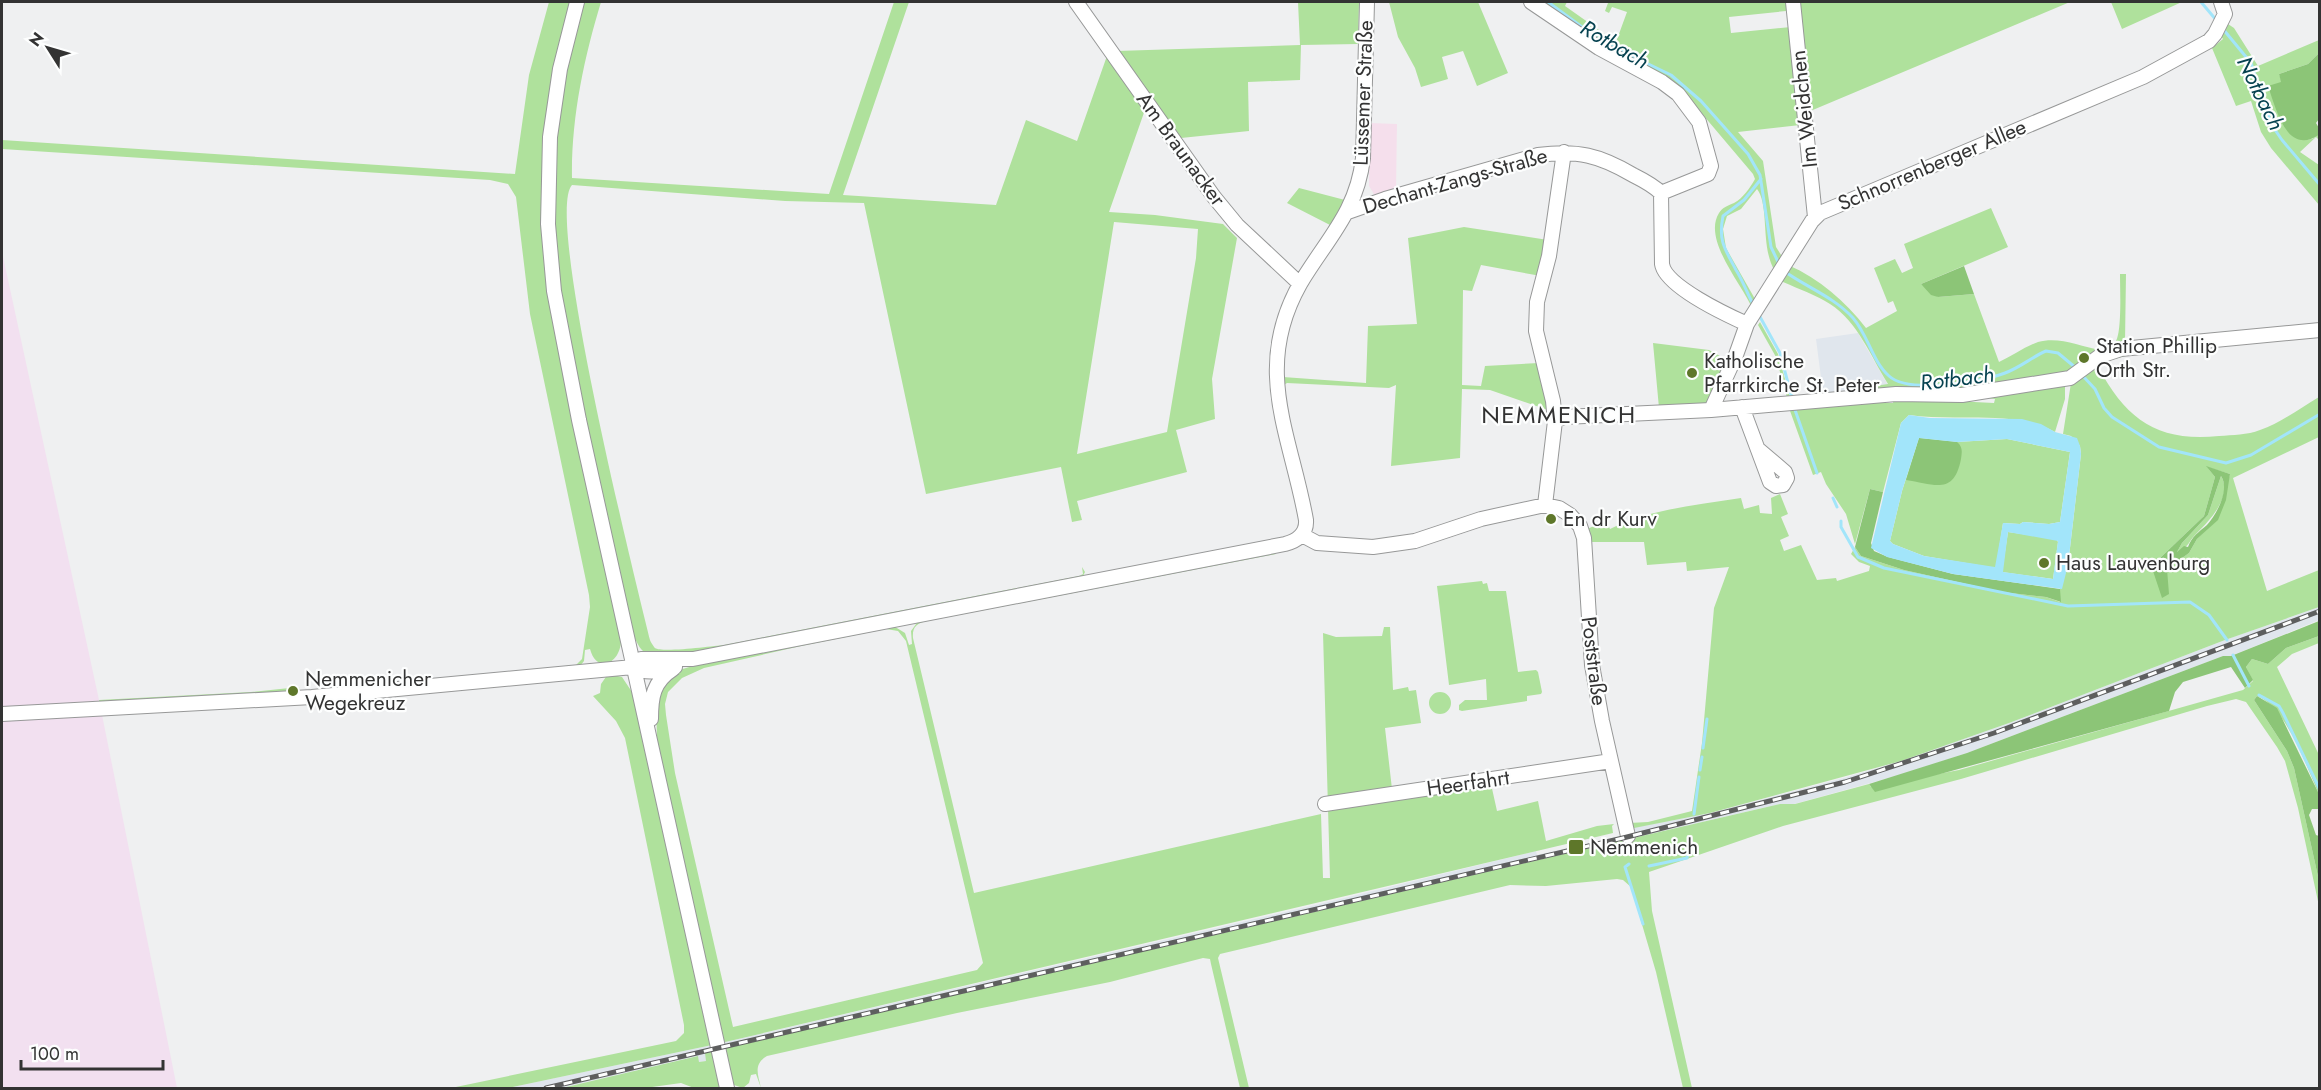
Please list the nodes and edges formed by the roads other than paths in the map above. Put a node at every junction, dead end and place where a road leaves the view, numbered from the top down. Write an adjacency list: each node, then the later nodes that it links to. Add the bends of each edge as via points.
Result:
1 (578, 2): 21 (street, via 563,53 553,111 548,170 549,241 566,360)
2 (1076, 2): 11 (street, Am Braunacker, via 1214,197 1237,225)
3 (1367, 2): 9 (street, Lüssemer Straße, via 1363,158)
4 (1531, 2): 8 (street, via 1599,48 1667,85 1688,105 1699,122 1711,166 1708,174)
5 (1793, 2): 10 (street, Im Weidchen)
6 (2221, 2): 10 (street, Schnorrenberger Allee, via 2225,15 2213,37 2143,77)
7 (1564, 152): 8 (street, Dechant-Zangs-Straße, via 1605,159); 9 (street, Dechant-Zangs-Straße, via 1538,155); 16 (street, via 1549,256 1536,302 1536,331)
8 (1661, 193): 12 (street, via 1665,273 1710,306)
9 (1348, 212): 11 (street, Lüssemer Straße)
10 (1815, 217): 12 (street, Schnorrenberger Allee)
11 (1300, 284): 19 (street, Lüssemer Straße, via 1282,329 1276,380 1279,410 1306,520)
12 (1754, 315): 15 (street, Schnorrenberger Allee)
13 (2319, 330): 14 (street, via 2121,349 2106,353 2079,372 1962,395 1896,394)
14 (1742, 407): 15 (street); 17 (street)
15 (1711, 410): 16 (street, via 1568,416)
16 (1555, 422): 18 (street)
17 (1758, 449)
18 (1545, 505): 19 (street, via 1481,519 1415,541 1373,547 1317,543); 25 (street, Poststraße, via 1567,512 1583,535 1591,657)
19 (1302, 535): 20 (street, via 1285,544)
20 (693, 659): 21 (street, via 640,659); 22 (street)
21 (633, 667): 22 (street, via 642,672); 23 (street, via 312,697); 24 (street)
22 (675, 667): 24 (street, via 662,677 652,693)
23 (2, 714)
24 (651, 748): 28 (street)
25 (1611, 761): 26 (street, Heerfahrt); 27 (street, Poststraße)
26 (1325, 804)
27 (1628, 837)
28 (727, 1089)

